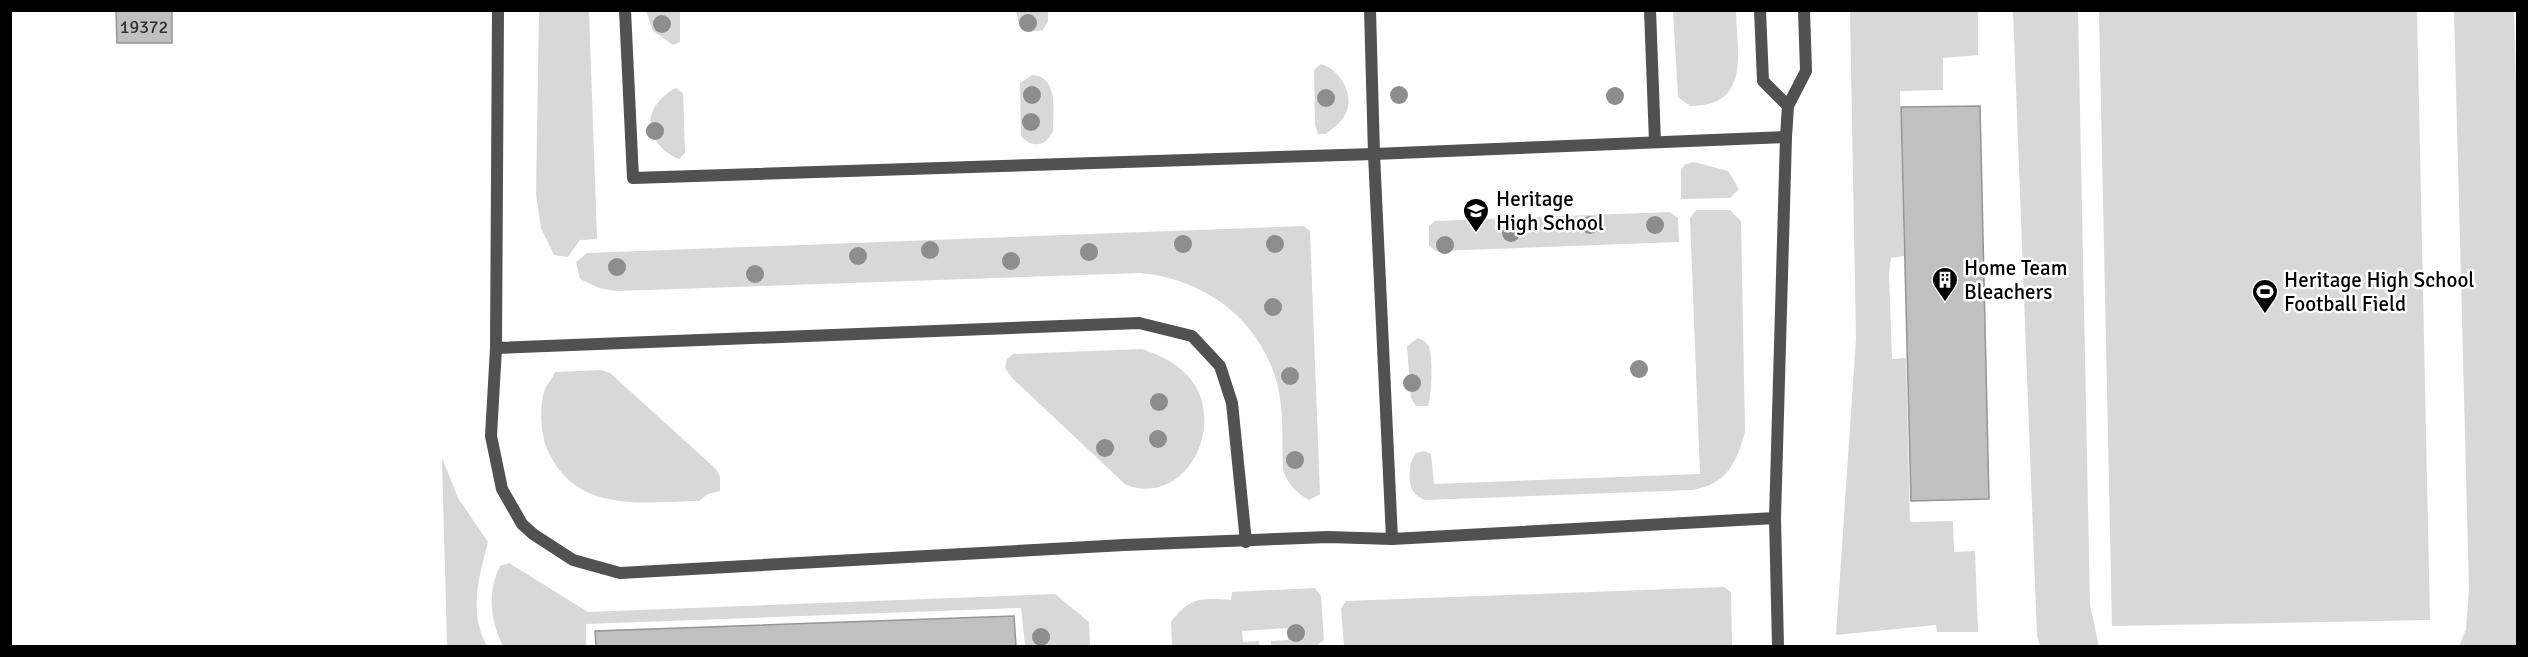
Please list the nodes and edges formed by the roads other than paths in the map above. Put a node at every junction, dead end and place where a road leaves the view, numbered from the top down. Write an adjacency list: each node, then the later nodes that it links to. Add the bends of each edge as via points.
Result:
1 (498, 10): 11 (street)
2 (625, 10): 10 (street, via 633,178)
3 (1370, 10): 10 (street)
4 (1650, 10): 9 (street)
5 (1760, 10): 7 (street, via 1763,81)
6 (1804, 10): 7 (street, via 1806,70)
7 (1788, 106): 8 (street)
8 (1786, 137): 9 (street); 12 (street)
9 (1655, 142): 10 (street)
10 (1374, 154): 13 (street)
11 (496, 348): 14 (street, via 1139,323 1192,336 1220,366 1232,403); 14 (street, via 491,436 502,489 532,534 573,560 620,573)
12 (1775, 518): 13 (street); 15 (street)
13 (1392, 539): 14 (street, via 1328,537)
14 (1246, 542)
15 (1778, 646)

